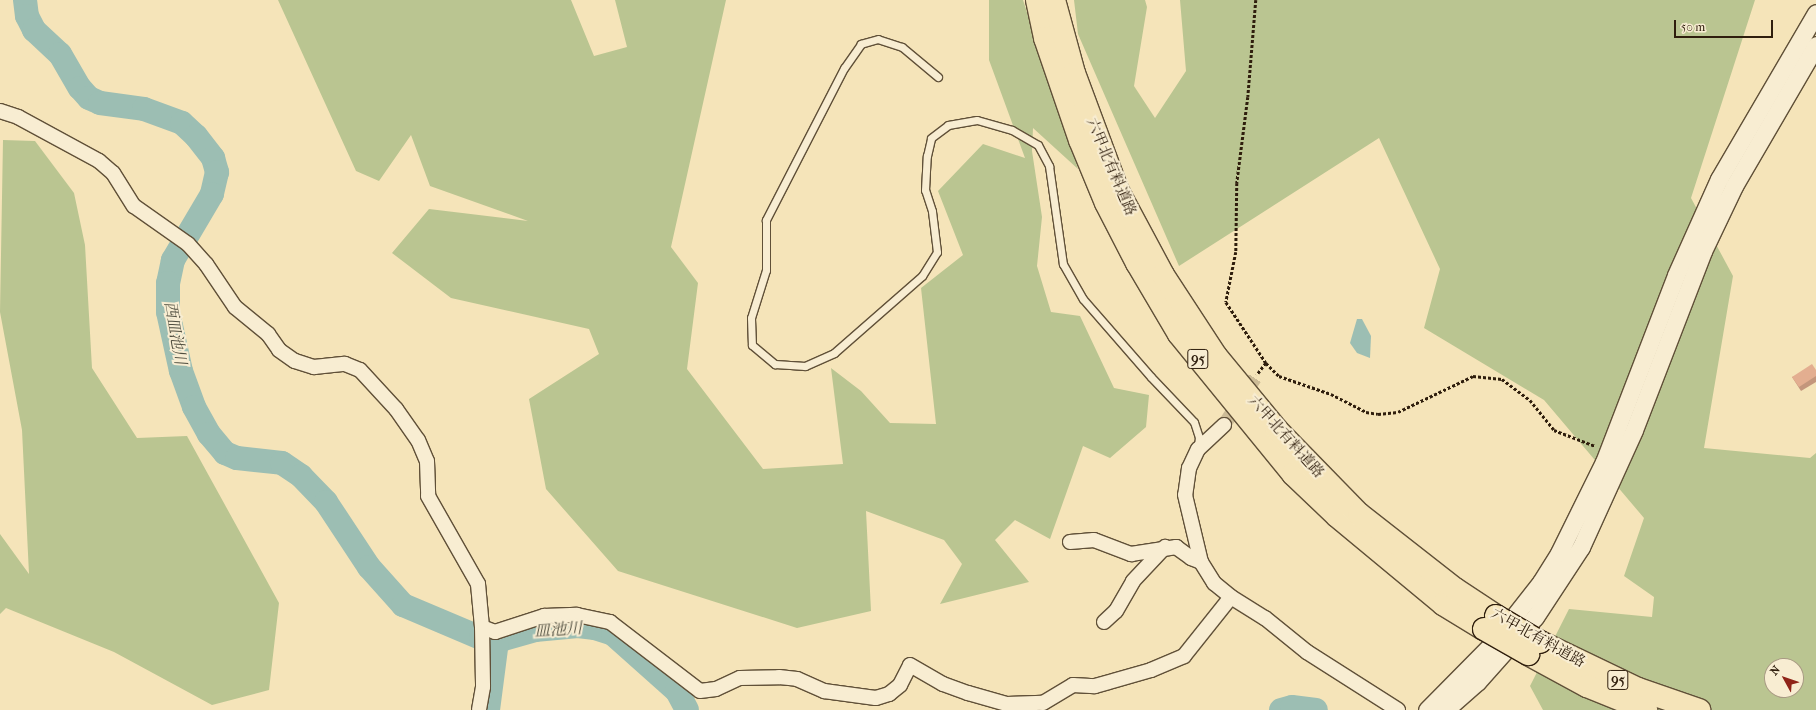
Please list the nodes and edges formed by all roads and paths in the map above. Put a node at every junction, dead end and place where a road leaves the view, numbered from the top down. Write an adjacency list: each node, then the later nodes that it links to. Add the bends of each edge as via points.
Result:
1 (1037, 0): 18 (main road, 六甲北有料道路 / 95, via 1045,38 1080,140 1106,203 1136,263 1179,334 1288,468 1326,506 1443,604)
2 (1054, 0): 18 (main road, 六甲北有料道路 / 95, via 1074,73 1118,191 1163,275 1216,356 1277,430 1360,514 1455,589)
3 (1256, 0): 8 (path, via 1248,97 1237,183 1236,252 1226,302)
4 (1816, 13): 5 (street)
5 (1810, 44): 12 (street, via 1719,179 1676,274); 25 (street, via 1734,186 1703,251 1634,430 1581,547 1536,617 1477,682)
6 (938, 77): 11 (lane, via 902,47 878,39 861,44 844,68 766,220 766,270 751,318 752,345 775,364 805,366 834,353 922,276 937,252 932,211 925,190 931,138 948,125 977,120 1012,130 1038,145 1049,166 1063,264 1083,299 1151,378 1194,422 1199,437)
7 (0, 111): 19 (street, via 18,117 99,161 113,173 134,206 188,244 206,264 235,306 268,334 279,350 295,361 314,367 345,364 360,370 396,409 418,440 427,460 428,496 478,584)
8 (1266, 363): 9 (path); 12 (path, via 1279,376 1331,394 1366,412 1378,414 1398,412 1473,376 1502,380 1530,400 1554,430)
9 (1257, 375)
10 (1224, 425): 11 (street)
11 (1198, 449): 15 (street, via 1189,468 1185,495)
12 (1608, 450): 24 (street, via 1582,510 1541,582 1494,642)
13 (1070, 542): 14 (street, via 1094,540 1131,554)
14 (1165, 547): 15 (street, via 1176,547); 17 (street, via 1134,581 1116,611)
15 (1201, 562): 16 (street, via 1214,583)
16 (1231, 597): 21 (street, via 1184,656 1151,670 1095,686 1073,685); 23 (street, via 1265,618 1307,652)
17 (1104, 622)
18 (1490, 623): 20 (main road, 六甲北有料道路 / 95, bridge)
19 (482, 629): 21 (street, via 495,632 544,616 570,615 610,622 700,691 716,689 740,678 779,677 797,679 824,691 876,698 889,694 900,685 910,665 943,684 968,693 1007,704); 22 (street, via 483,687)
20 (1534, 648): 26 (main road, 六甲北有料道路 / 95, via 1587,686); 27 (main road, 六甲北有料道路 / 95)
21 (1043, 707)
22 (479, 710)
23 (1398, 710)
24 (1427, 710)
25 (1446, 710)
26 (1646, 710)
27 (1699, 710)

